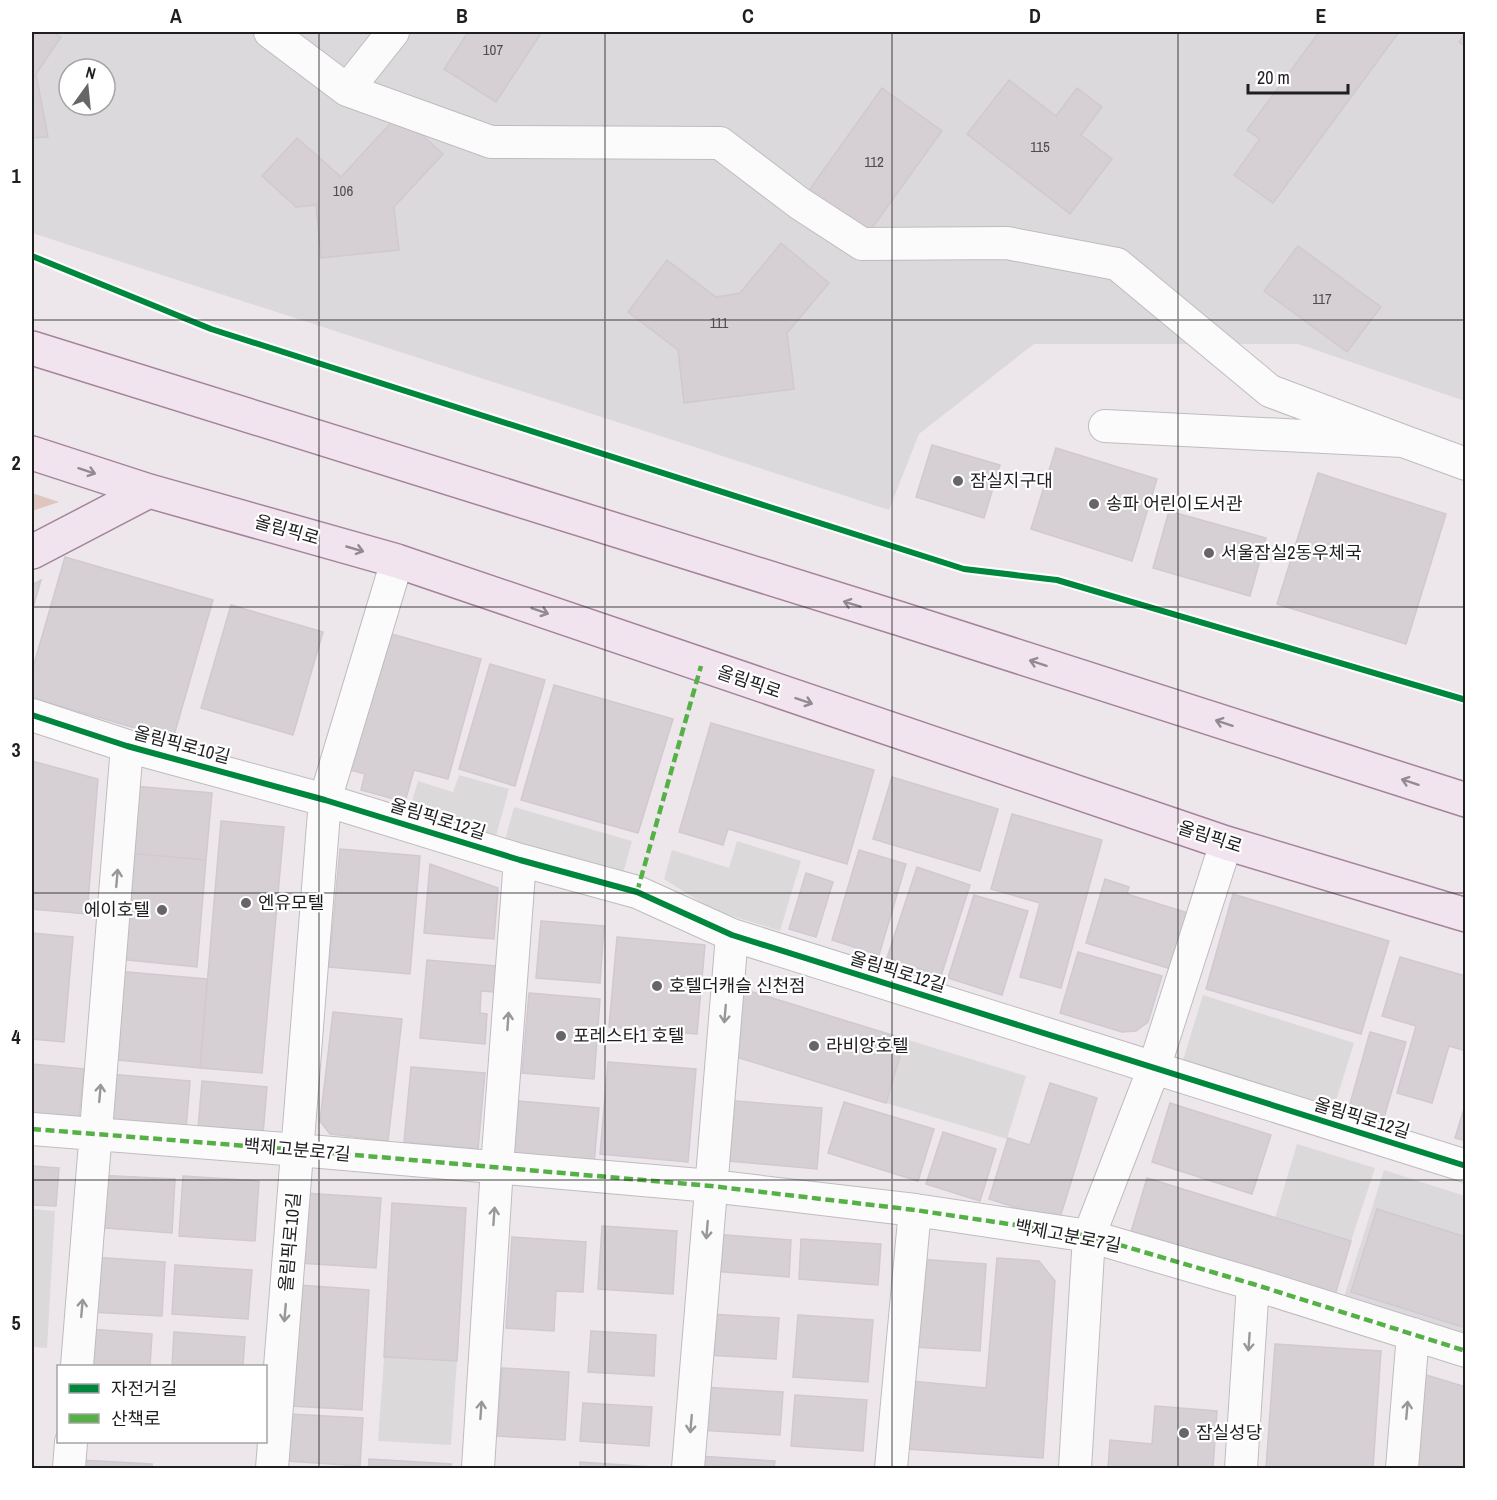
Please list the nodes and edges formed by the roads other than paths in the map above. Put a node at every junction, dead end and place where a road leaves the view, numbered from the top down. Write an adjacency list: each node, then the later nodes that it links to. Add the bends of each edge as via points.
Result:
1 (270, 32): 3 (street)
2 (393, 32): 3 (street)
3 (347, 90): 6 (street, via 491,142 720,143 799,203 862,244 1007,243 1117,264 1270,391)
4 (32, 348): 15 (main road, one-way to 4)
5 (1105, 426): 6 (street)
6 (1403, 441): 8 (street)
7 (32, 453): 9 (main road, 올림픽로, one-way to 9)
8 (1466, 464)
9 (149, 491): 10 (main road); 11 (main road, 올림픽로, one-way to 11)
10 (32, 552)
11 (397, 561): 14 (street, 올림픽로10길); 16 (main road, 올림픽로, one-way to 16)
12 (32, 715): 13 (street, 올림픽로10길)
13 (127, 746): 14 (street, 올림픽로10길); 22 (street, one-way to 13)
14 (325, 800): 17 (street, 올림픽로12길); 23 (street, 올림픽로10길)
15 (1466, 800)
16 (1226, 843): 18 (main road, 올림픽로); 20 (street)
17 (520, 860): 19 (street, 올림픽로12길, via 638,892); 25 (street, one-way to 17)
18 (1466, 915)
19 (732, 935): 20 (street, 올림픽로12길); 26 (street, one-way to 26)
20 (1154, 1068): 24 (street, 올림픽로12길); 28 (street)
21 (32, 1129): 22 (street, 백제고분로7길)
22 (96, 1135): 23 (street, 백제고분로7길); 32 (street, one-way to 22)
23 (298, 1150): 25 (street, 백제고분로7길); 35 (street, 올림픽로10길, one-way to 35)
24 (1466, 1166)
25 (497, 1167): 26 (street, 백제고분로7길); 36 (street, one-way to 25)
26 (711, 1185): 27 (street, 백제고분로7길); 37 (street, one-way to 37)
27 (915, 1210): 28 (street, 백제고분로7길); 38 (street)
28 (1089, 1236): 29 (street, 백제고분로7길); 39 (street)
29 (1253, 1284): 30 (street, 백제고분로7길); 40 (street, one-way to 40)
30 (1413, 1334): 31 (street, 백제고분로7길); 41 (street, one-way to 30)
31 (1466, 1351)
32 (77, 1365)
33 (71, 1443): 34 (street)
34 (69, 1468)
35 (272, 1468)
36 (478, 1468)
37 (688, 1468)
38 (891, 1468)
39 (1075, 1468)
40 (1241, 1468)
41 (1402, 1468)

